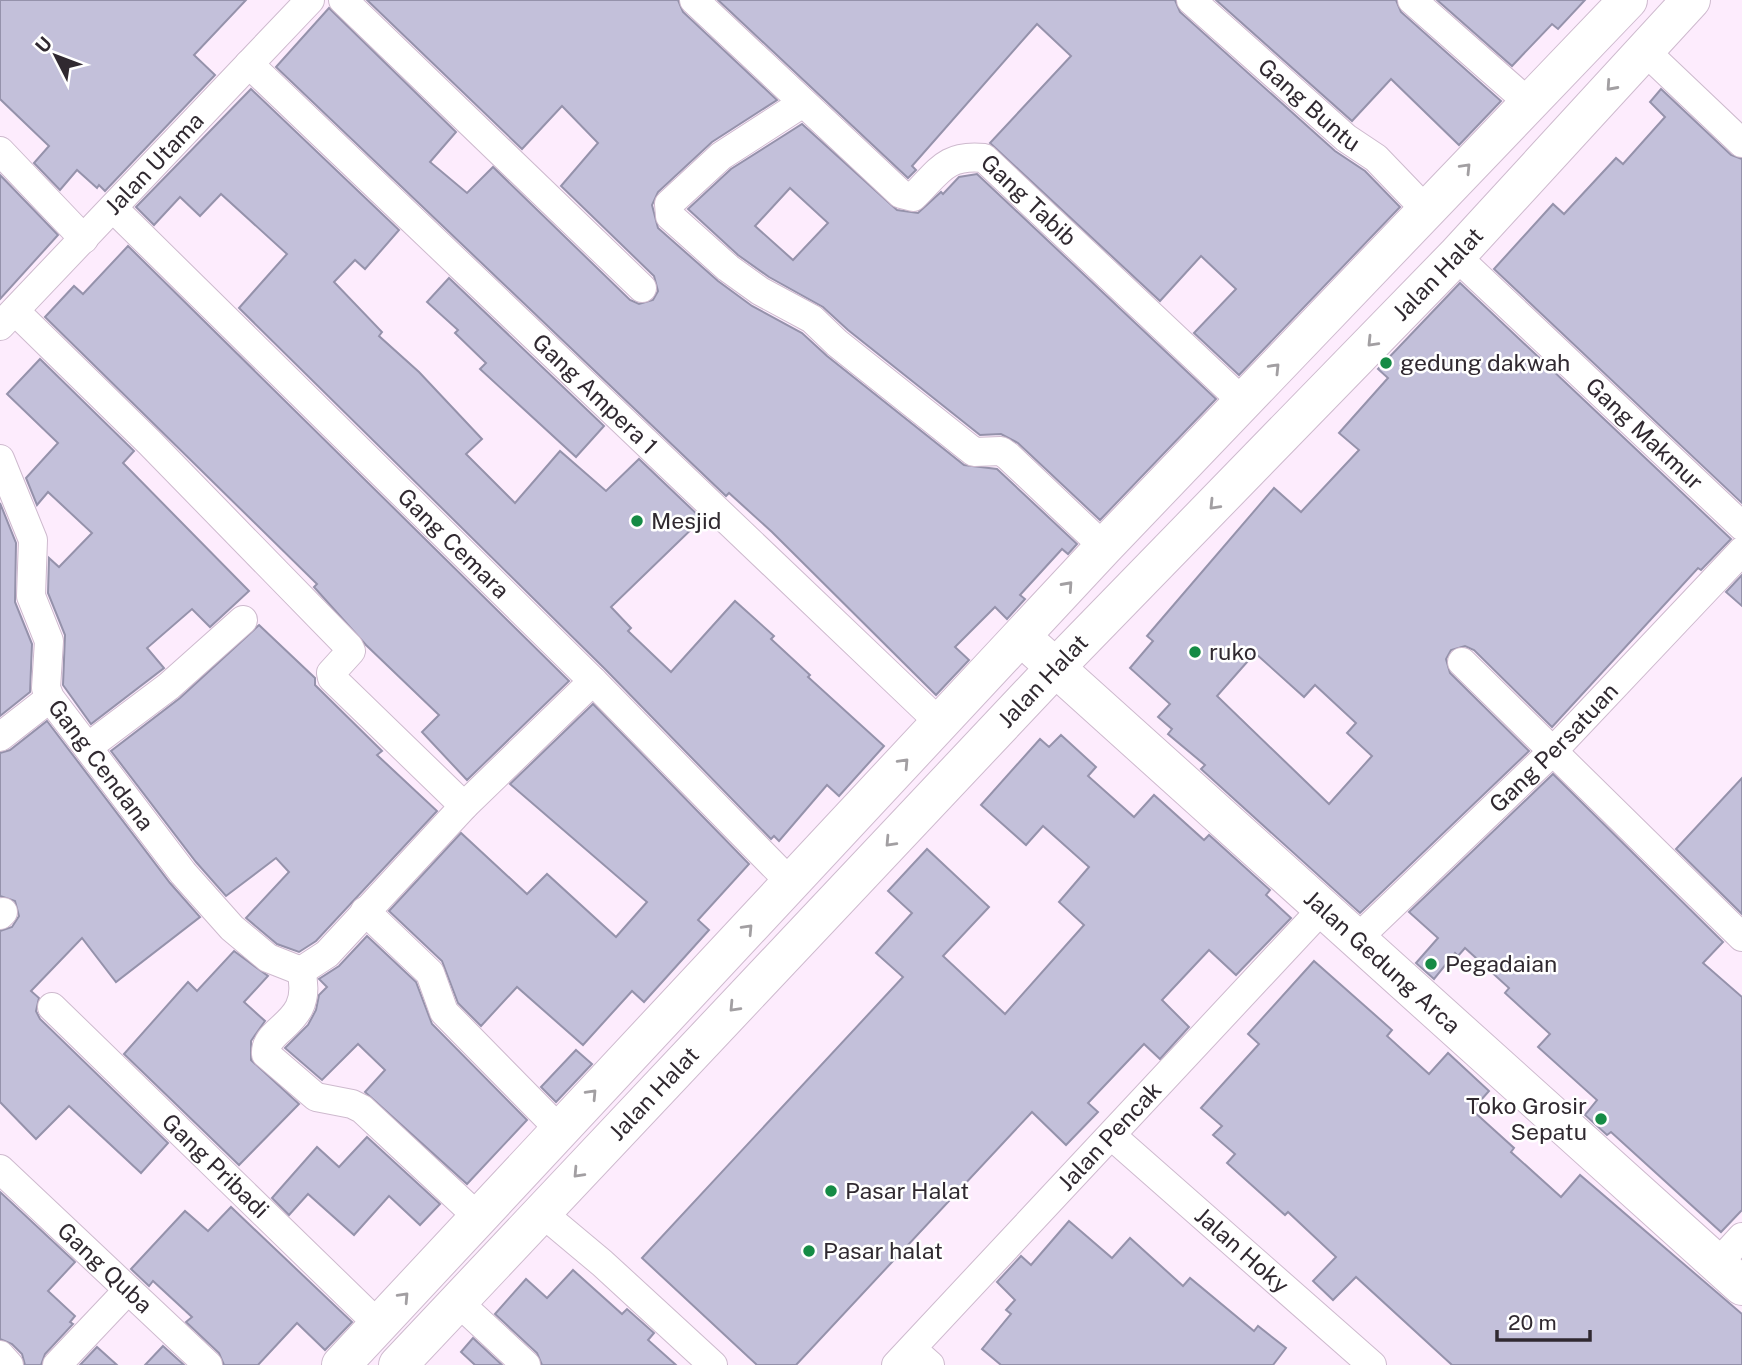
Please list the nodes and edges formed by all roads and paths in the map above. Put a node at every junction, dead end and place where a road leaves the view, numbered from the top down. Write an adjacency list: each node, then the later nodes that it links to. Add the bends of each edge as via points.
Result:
1 (310, 0): 9 (street, Jalan Utama)
2 (343, 0): 18 (street)
3 (694, 0): 10 (street)
4 (1191, 0): 15 (street, Gang Buntu, via 1346,138 1376,158)
5 (1412, 0): 11 (street)
6 (1691, 0): 8 (main road, Jalan Halat)
7 (1620, 2): 11 (main road, Jalan Halat)
8 (1644, 50): 12 (street); 17 (main road, Jalan Halat, one-way to 17)
9 (249, 64): 14 (street, Jalan Utama); 31 (street, Gang Ampera 1)
10 (803, 103): 20 (street, Gang Tabib, via 901,194 913,197 962,156 984,158); 23 (street, via 712,163 669,204 670,216 728,268 812,320 974,452 1001,451 1008,456)
11 (1529, 103): 15 (main road, Jalan Halat, one-way to 11)
12 (1742, 143)
13 (0, 151): 16 (street)
14 (113, 208): 16 (street, Jalan Utama); 29 (street, Gang Cemara)
15 (1426, 210): 20 (main road, Jalan Halat, one-way to 15)
16 (84, 239): 19 (street, Jalan Utama)
17 (1456, 256): 22 (street, Gang Makmur); 28 (main road, Jalan Halat, one-way to 28)
18 (642, 288)
19 (8, 319): 35 (street, via 149,442 349,647 351,651 331,673 332,678)
20 (1243, 402): 23 (main road, Jalan Halat)
21 (0, 459): 30 (street, Gang Cendana, via 33,540 31,596 49,641 46,688)
22 (1742, 526)
23 (1104, 547): 26 (main road, Jalan Halat, one-way to 23)
24 (1742, 551): 34 (street, Gang Persatuan)
25 (243, 620): 33 (street, via 169,686)
26 (1022, 637): 28 (main road, Jalan Gedung Arca); 31 (main road, Jalan Halat)
27 (1462, 662): 34 (street)
28 (1055, 668): 37 (main road, Jalan Gedung Arca); 46 (main road, Jalan Halat, one-way to 46)
29 (593, 681): 35 (street); 36 (street, Gang Cemara)
30 (50, 698): 32 (street); 33 (street, Gang Cendana)
31 (941, 724): 36 (main road, Jalan Halat, one-way to 31)
32 (0, 737)
33 (88, 747): 41 (street, Gang Cendana, via 183,873 232,928 268,958)
34 (1553, 751): 39 (street); 40 (street, Gang Persatuan)
35 (464, 806): 38 (street)
36 (791, 883): 43 (main road, Jalan Halat, one-way to 36)
37 (1323, 908): 40 (main road, Jalan Gedung Arca); 44 (street, Jalan Pencak)
38 (365, 911): 41 (street, via 327,954); 43 (street, via 430,973 443,1012)
39 (1742, 937)
40 (1358, 938): 48 (main road, Jalan Gedung Arca)
41 (301, 971): 47 (street, via 306,991 302,1007 268,1045 266,1054 316,1097 362,1109)
42 (52, 1007): 51 (street, Gang Pribadi)
43 (559, 1129): 47 (main road, Jalan Halat)
44 (1112, 1136): 53 (street, Jalan Pencak); 61 (street, Jalan Hoky)
45 (0, 1169): 49 (street, Gang Quba)
46 (541, 1212): 50 (main road, Jalan Halat); 60 (street)
47 (478, 1217): 51 (main road, Jalan Halat, one-way to 47)
48 (1734, 1262)
49 (128, 1290): 55 (street); 56 (street, Gang Quba)
50 (458, 1302): 58 (main road, Jalan Halat); 59 (street)
51 (379, 1325): 57 (main road, Jalan Halat)
52 (0, 1355): 54 (street)
53 (913, 1360)
54 (9, 1365)
55 (57, 1365)
56 (208, 1365)
57 (341, 1365)
58 (398, 1365)
59 (526, 1365)
60 (713, 1365)
61 (1372, 1365)

